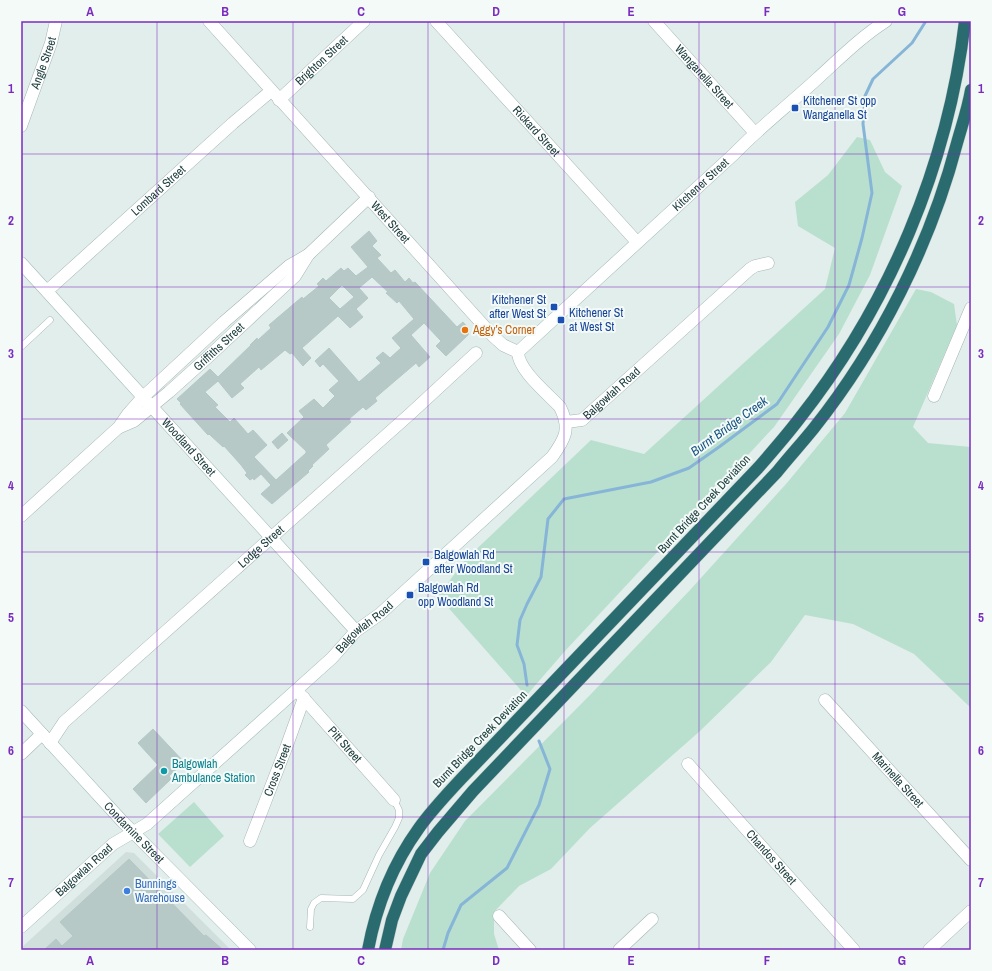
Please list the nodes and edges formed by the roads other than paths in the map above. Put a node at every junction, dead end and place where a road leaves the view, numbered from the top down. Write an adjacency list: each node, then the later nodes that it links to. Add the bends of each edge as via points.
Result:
1 (56, 21): 10 (street, Angle Street, via 52,43)
2 (209, 21): 9 (street, West Street)
3 (364, 21): 9 (street, Brighton Street)
4 (436, 21): 13 (street, Rickard Street)
5 (654, 21): 11 (street, Wanganella Street)
6 (886, 21): 11 (street, Kitchener Street, via 866,35)
7 (965, 21): 44 (highway, Burnt Bridge Creek Deviation, via 953,93 929,179 892,271 850,346 800,419 758,468 439,803 423,823 389,881)
8 (971, 90): 46 (highway, via 947,180 916,258 891,311 839,394 777,472 473,791 438,832 422,854 401,896)
9 (275, 95): 12 (street, West Street); 16 (street, Lombard Street, via 233,122)
10 (21, 126)
11 (755, 133): 13 (street, Kitchener Street)
12 (369, 198): 20 (street, West Street, via 493,336 503,345); 23 (street, Griffiths Street, via 308,255 289,266 224,322)
13 (637, 242): 20 (street, Kitchener Street)
14 (21, 263): 16 (street, Woodland Street)
15 (768, 263): 24 (street, Balgowlah Road, via 750,269 582,420)
16 (47, 291): 23 (street, Woodland Street)
17 (971, 308): 22 (street)
18 (50, 320): 19 (lane)
19 (21, 347)
20 (518, 352): 24 (street, via 520,364 560,407)
21 (476, 353): 26 (street, Lodge Street)
22 (934, 396)
23 (147, 402): 25 (street, Griffiths Street, via 128,414 119,427); 26 (street, Woodland Street)
24 (566, 422): 27 (street, Balgowlah Road, via 561,444 552,457 380,614)
25 (21, 516)
26 (270, 537): 27 (street, Woodland Street); 32 (street, Lodge Street)
27 (356, 631): 28 (street, Balgowlah Road, via 332,658)
28 (296, 689): 29 (street, Pitt Street); 36 (street, Balgowlah Road, via 147,824)
29 (304, 698): 35 (street, Pitt Street); 37 (street, Cross Street)
30 (825, 700): 38 (street, Marinella Street)
31 (21, 711): 32 (street, Condamine Street)
32 (46, 739): 33 (street, Lodge Street); 36 (street, Condamine Street)
33 (21, 754)
34 (688, 764): 49 (street, Chandos Street)
35 (394, 800): 43 (lane, via 399,810 399,818 363,890 352,899 321,898 314,903 311,909)
36 (132, 832): 42 (street, Balgowlah Road, via 114,844); 45 (street, Condamine Street)
37 (250, 841)
38 (971, 860)
39 (971, 911): 50 (street)
40 (499, 916): 47 (street)
41 (652, 919): 48 (street)
42 (21, 927)
43 (310, 928)
44 (367, 947)
45 (250, 950)
46 (385, 950)
47 (530, 950)
48 (619, 950)
49 (854, 950)
50 (929, 950)

